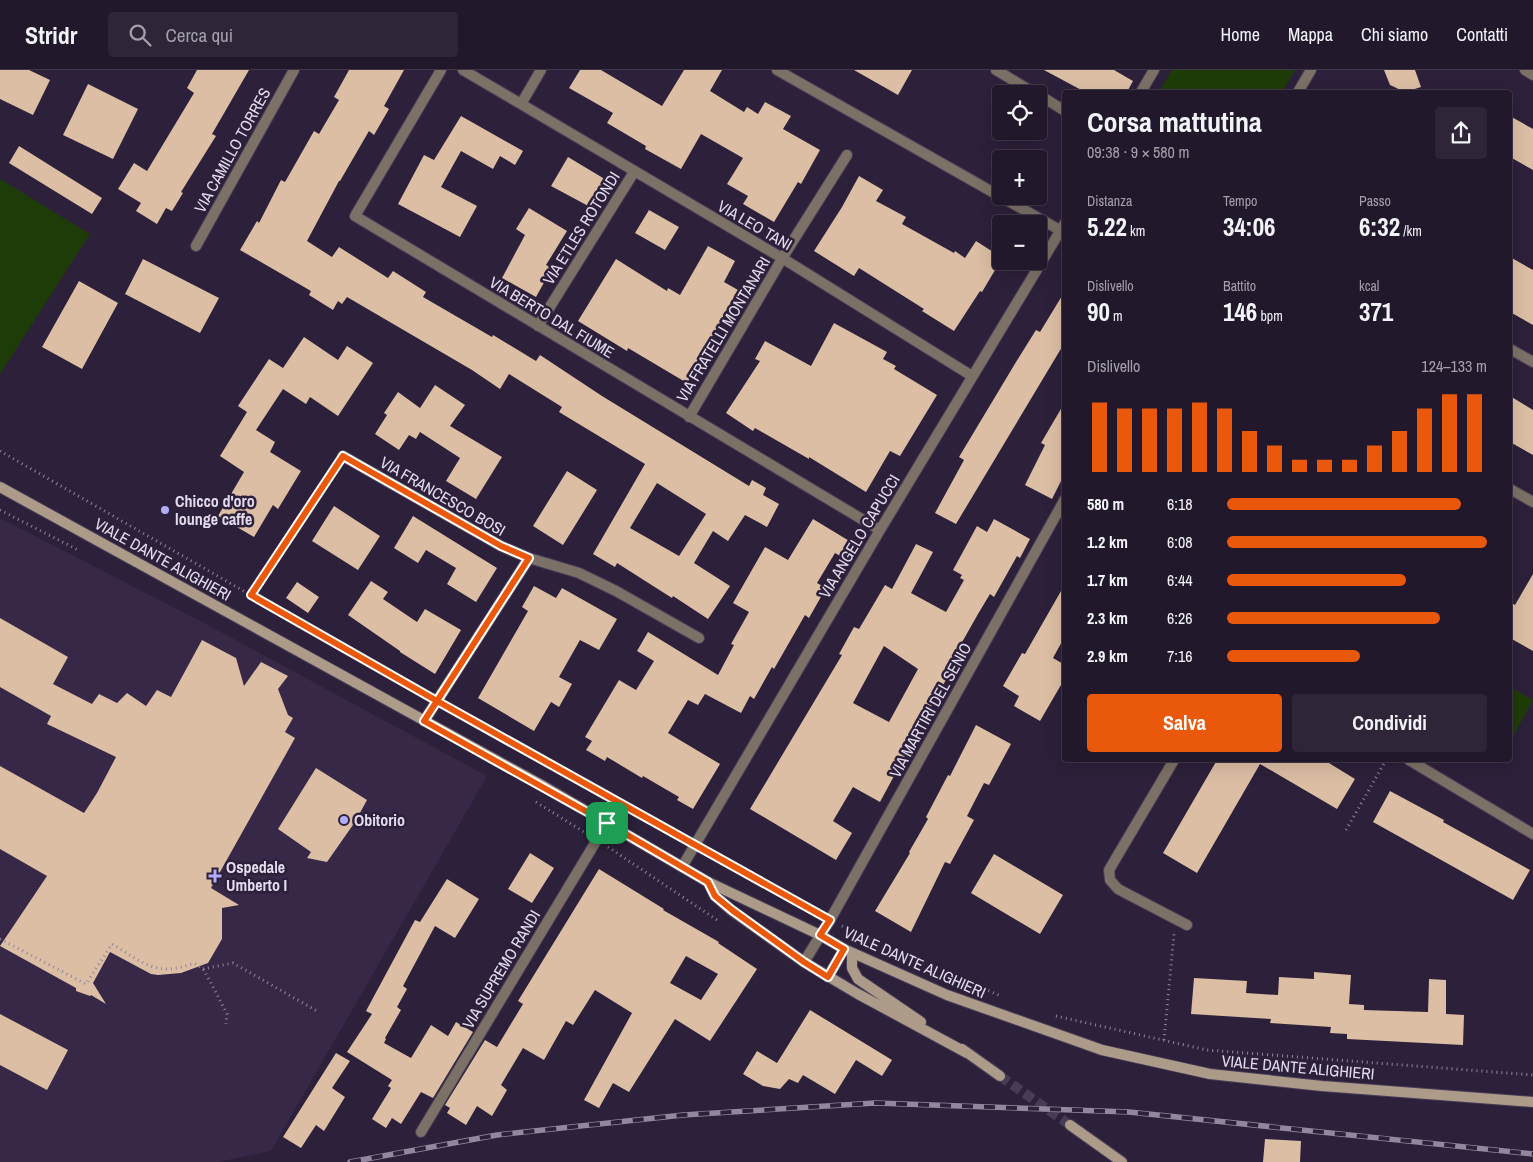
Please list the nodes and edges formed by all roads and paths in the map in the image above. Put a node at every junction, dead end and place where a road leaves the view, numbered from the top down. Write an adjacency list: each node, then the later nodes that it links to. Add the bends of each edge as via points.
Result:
1 (294, 70): 21 (street, VIA CAMILLO TORRES)
2 (440, 70): 23 (street, VIA BERTO DAL FIUME, via 355,216)
3 (464, 70): 15 (street, VIA LEO TANI)
4 (541, 70): 15 (street)
5 (777, 70): 19 (street)
6 (996, 70): 11 (street)
7 (1154, 70): 12 (street)
8 (1311, 70): 13 (street)
9 (1524, 70): 10 (street)
10 (1533, 75)
11 (1021, 85)
12 (1142, 90)
13 (1299, 90)
14 (1047, 101): 16 (street)
15 (521, 104): 18 (street, VIA LEO TANI)
16 (1062, 109)
17 (847, 155): 22 (street, VIA FRATELLI MONTANARI)
18 (634, 172): 22 (street, VIA LEO TANI); 23 (street, VIA ETLES ROTONDI)
19 (1062, 228)
20 (1062, 232): 26 (street, VIA ANGELO CAPUCCI)
21 (196, 246)
22 (782, 258): 26 (street, VIA LEO TANI); 27 (street, VIA FRATELLI MONTANARI)
23 (538, 326): 27 (street, VIA BERTO DAL FIUME)
24 (1512, 350): 25 (street)
25 (1533, 362)
26 (972, 376): 35 (street, VIA ANGELO CAPUCCI)
27 (689, 417): 35 (street, VIA BERTO DAL FIUME)
28 (0, 451): 38 (path)
29 (343, 456): 37 (street, VIA FRANCESCO BOSI, via 501,546); 38 (path)
30 (0, 488): 41 (street, VIALE DANTE ALIGHIERI)
31 (1512, 490): 32 (street)
32 (1533, 502)
33 (1062, 504): 54 (street, VIA MARTIRI DEL SENIO)
34 (0, 510): 36 (path)
35 (880, 530): 50 (street, VIA ANGELO CAPUCCI)
36 (86, 554)
37 (529, 558): 39 (street, VIA FRANCESCO BOSI, via 579,573 616,590); 40 (street)
38 (251, 595): 40 (path)
39 (699, 638)
40 (437, 701): 41 (street); 50 (path)
41 (424, 721): 46 (street, VIALE DANTE ALIGHIERI)
42 (1173, 762): 53 (street, via 1109,870 1110,880 1118,889)
43 (1385, 762): 47 (path)
44 (1412, 762): 48 (street)
45 (531, 799): 49 (path)
46 (607, 823): 49 (street, VIA SUPREMO RANDI); 51 (street, VIALE DANTE ALIGHIERI)
47 (1346, 830)
48 (1533, 834)
49 (597, 840): 55 (path); 73 (street, VIA SUPREMO RANDI)
50 (695, 844): 51 (street, VIA ANGELO CAPUCCI); 54 (path)
51 (682, 867): 52 (street, VIALE DANTE ALIGHIERI)
52 (708, 882): 57 (street, VIALE DANTE ALIGHIERI); 60 (street, via 715,896)
53 (1175, 919): 56 (street); 67 (path)
54 (830, 920): 57 (street, VIA MARTIRI DEL SENIO); 63 (path)
55 (721, 923)
56 (1187, 926)
57 (820, 935): 59 (street, VIALE DANTE ALIGHIERI); 60 (street, VIA MARTIRI DEL SENIO)
58 (0, 939): 61 (path, via 86,984 112,944 156,969 180,969 194,963)
59 (848, 951): 62 (street); 68 (street, via 858,979); 71 (street, VIALE DANTE ALIGHIERI, via 947,996 1102,1050 1162,1064 1210,1074 1322,1086)
60 (804, 962): 62 (street)
61 (203, 969): 64 (path, via 232,963); 66 (path, via 227,1014)
62 (828, 977): 68 (street)
63 (1001, 996)
64 (317, 1011)
65 (1048, 1014): 67 (path)
66 (226, 1024)
67 (1164, 1040): 69 (path, via 1207,1050)
68 (967, 1053): 70 (street)
69 (1533, 1075)
70 (1000, 1076)
71 (1533, 1102)
72 (1070, 1125): 74 (street)
73 (421, 1132)
74 (1122, 1162)

